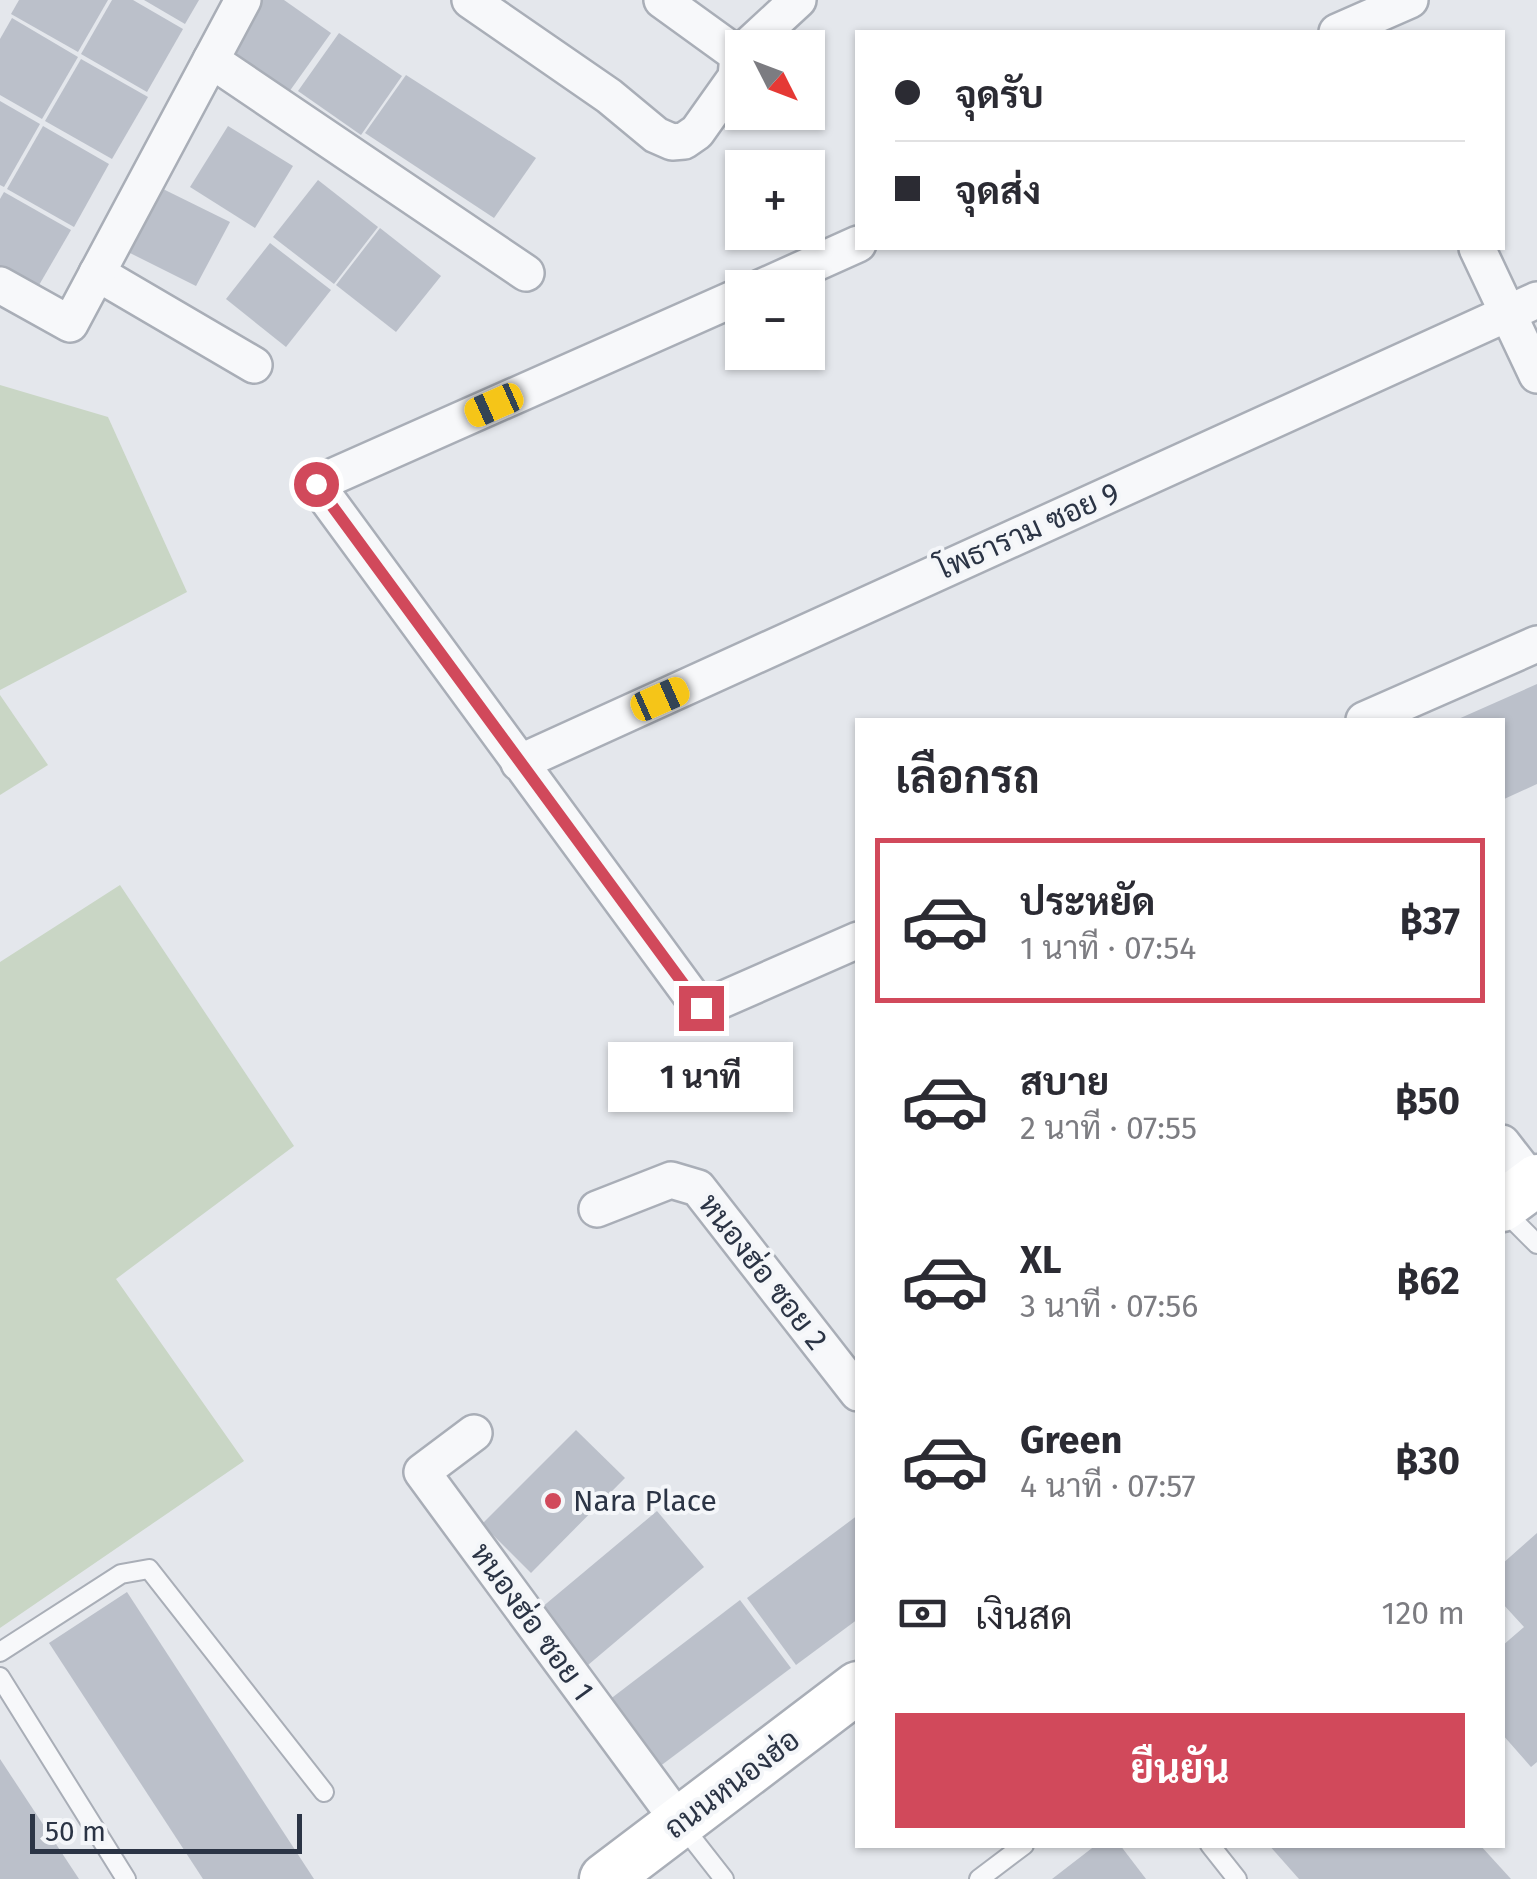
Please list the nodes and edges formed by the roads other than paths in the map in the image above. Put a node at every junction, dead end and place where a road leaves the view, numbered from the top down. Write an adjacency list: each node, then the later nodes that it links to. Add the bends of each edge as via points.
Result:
1 (243, 0): 10 (street)
2 (470, 0): 11 (street, via 672,142 697,132)
3 (662, 0): 9 (street)
4 (798, 0): 7 (street)
5 (1410, 0): 6 (street)
6 (1369, 17): 8 (street)
7 (765, 30)
8 (1341, 30)
9 (725, 40)
10 (211, 60): 15 (street); 16 (street)
11 (725, 93)
12 (855, 245): 14 (street)
13 (1478, 250): 19 (street)
14 (800, 270)
15 (526, 273)
16 (96, 274): 17 (street, via 70,324); 20 (street)
17 (0, 285)
18 (725, 303): 24 (street, via 316,484)
19 (1522, 306): 21 (street); 24 (street, โพธาราม ซอย 9)
20 (254, 365)
21 (1537, 375)
22 (1537, 644): 23 (street)
23 (1369, 718)
24 (519, 763): 25 (street, via 701,1008)
25 (855, 941)
26 (1505, 1152): 27 (street)
27 (1519, 1194): 29 (lane)
28 (597, 1209): 30 (street, หนองฮ่อ ซอย 2, via 670,1180 698,1188)
29 (1537, 1244)
30 (855, 1389)
31 (474, 1432): 36 (street, หนองฮ่อ ซอย 1, via 422,1472)
32 (0, 1652): 35 (lane, via 121,1574 149,1568)
33 (0, 1677): 39 (lane)
34 (855, 1689): 36 (main road, ถนนหนองฮ่อ)
35 (324, 1792)
36 (681, 1824): 40 (main road, ถนนหนองฮ่อ); 41 (lane)
37 (1020, 1848): 42 (lane)
38 (1212, 1848): 43 (lane)
39 (126, 1879)
40 (605, 1879)
41 (724, 1879)
42 (979, 1879)
43 (1237, 1879)

